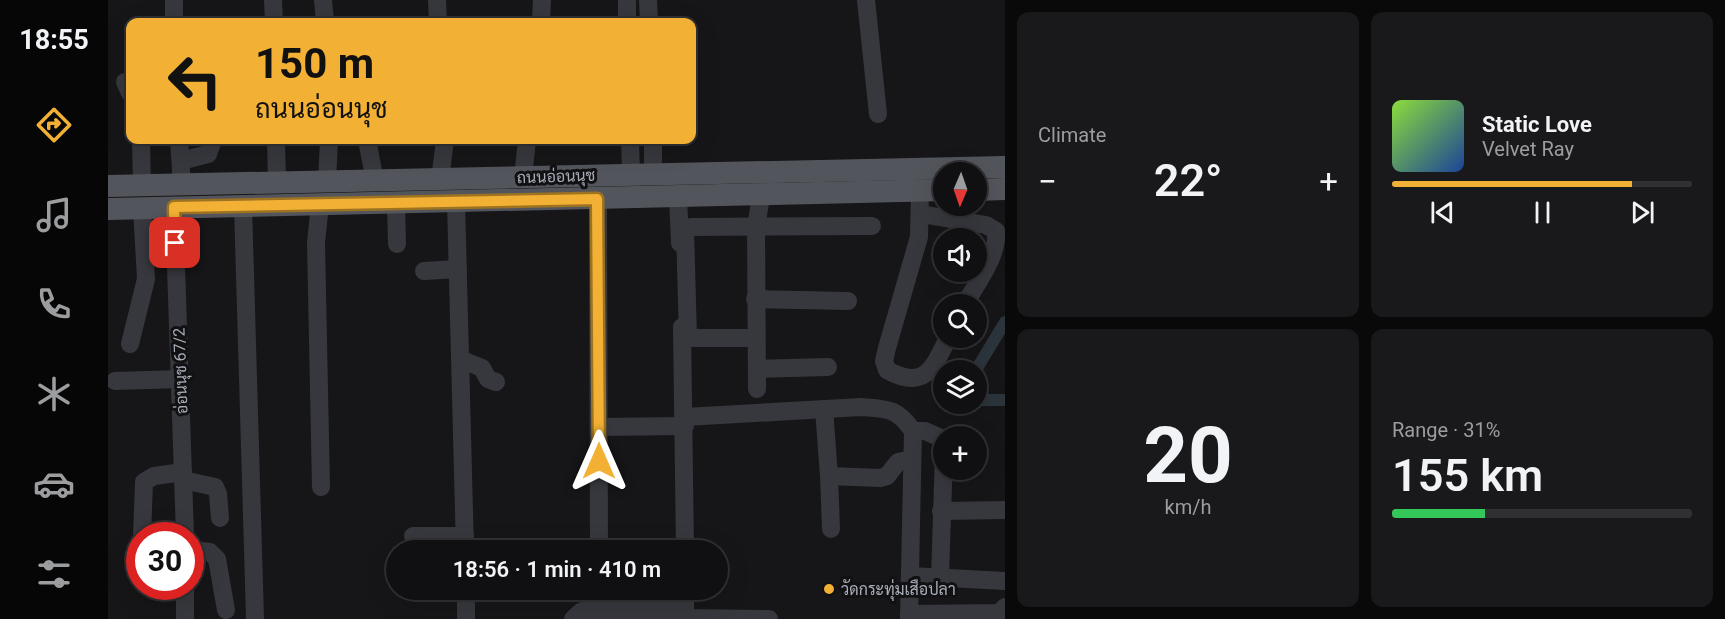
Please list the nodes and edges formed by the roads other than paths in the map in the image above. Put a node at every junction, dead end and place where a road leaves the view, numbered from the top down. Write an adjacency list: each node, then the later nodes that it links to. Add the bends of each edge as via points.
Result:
1 (174, 0): 9 (street)
2 (273, 0): 10 (street)
3 (323, 0): 11 (street)
4 (437, 0): 12 (street)
5 (542, 0): 13 (street)
6 (627, 0): 14 (street)
7 (648, 0): 15 (street)
8 (866, 0): 16 (street)
9 (174, 18)
10 (274, 18)
11 (325, 18)
12 (438, 18)
13 (541, 18)
14 (627, 18)
15 (649, 18)
16 (878, 114)
17 (141, 144): 42 (street)
18 (180, 144): 27 (street)
19 (212, 144): 27 (street, via 208,154)
20 (276, 144): 33 (street)
21 (329, 144): 34 (street)
22 (368, 144): 32 (street)
23 (444, 144): 31 (street)
24 (527, 144): 30 (street)
25 (631, 144): 29 (street)
26 (652, 144): 29 (street)
27 (182, 161): 35 (street)
28 (1005, 167): 29 (main road, ถนนอ่อนนุช)
29 (642, 174): 30 (main road, ถนนอ่อนนุช); 44 (main road)
30 (523, 177): 31 (main road, ถนนอ่อนนุช)
31 (440, 180): 32 (main road, ถนนอ่อนนุช)
32 (375, 181): 34 (main road, ถนนอ่อนนุช)
33 (277, 182): 34 (main road, ถนนอ่อนนุช); 35 (main road, ถนนอ่อนนุช)
34 (327, 182)
35 (182, 185): 42 (main road, ถนนอ่อนนุช)
36 (108, 186): 42 (main road, ถนนอ่อนนุช)
37 (987, 189): 38 (main road)
38 (1005, 189)
39 (933, 190): 40 (main road, ถนนอ่อนนุช)
40 (921, 191): 41 (main road, ถนนอ่อนนุช); 52 (street)
41 (761, 196): 43 (main road, ถนนอ่อนนุช); 54 (street)
42 (142, 197): 50 (main road, ถนนอ่อนนุช); 51 (main road, ถนนอ่อนนุช); 62 (street, via 146,279)
43 (678, 197): 44 (main road, ถนนอ่อนนุช); 72 (street)
44 (644, 198): 45 (main road, ถนนอ่อนนุช)
45 (597, 199): 46 (main road, ถนนอ่อนนุช); 74 (street)
46 (456, 202): 48 (main road, ถนนอ่อนนุช); 56 (street)
47 (320, 204): 48 (main road, ถนนอ่อนนุช); 49 (main road, ถนนอ่อนนุช); 80 (street, via 316,243)
48 (396, 204): 55 (street)
49 (243, 206): 50 (main road, ถนนอ่อนนุช); 105 (street)
50 (174, 207): 67 (street, อ่อนนุช 67/2)
51 (108, 209)
52 (921, 214): 58 (street, via 986,225 996,231 993,251); 63 (street, via 884,361 887,370 906,377 923,377 932,370)
53 (872, 226): 54 (street)
54 (756, 227): 59 (street); 61 (street, via 691,226 683,234 688,338)
55 (397, 244)
56 (458, 269): 57 (street); 64 (street)
57 (424, 271)
58 (970, 294)
59 (755, 299): 60 (street); 61 (street)
60 (848, 301)
61 (756, 338): 66 (street)
62 (130, 344)
63 (943, 348)
64 (460, 359): 69 (street, via 482,368 488,380); 89 (street)
65 (828, 367): 66 (street)
66 (758, 369): 70 (street)
67 (180, 379): 68 (street); 77 (street, อ่อนนุช 67/2)
68 (115, 381)
69 (496, 382)
70 (757, 389)
71 (824, 409): 72 (street); 73 (street, via 888,409 902,415); 78 (street)
72 (685, 427): 74 (street); 91 (street)
73 (913, 431): 75 (street); 76 (street)
74 (599, 432): 90 (street)
75 (933, 434)
76 (912, 459): 78 (street, via 898,462 887,476 880,478); 93 (street)
77 (183, 476): 83 (street, via 214,487); 84 (street, via 154,476 144,482); 85 (street, อ่อนนุช 67/2)
78 (830, 476): 86 (street)
79 (943, 480): 82 (street)
80 (321, 487)
81 (1005, 510): 82 (street)
82 (941, 511): 94 (street)
83 (220, 518)
84 (143, 522)
85 (185, 522)
86 (831, 529)
87 (413, 536): 88 (street)
88 (443, 540)
89 (465, 540)
90 (599, 540)
91 (685, 540)
92 (204, 551): 100 (street, via 217,558)
93 (910, 576): 94 (street); 102 (street)
94 (940, 578): 95 (street)
95 (1005, 581)
96 (185, 600): 104 (street)
97 (466, 600): 106 (street)
98 (685, 600): 101 (street)
99 (1005, 607): 102 (street, via 999,613)
100 (226, 610)
101 (685, 616): 103 (street); 107 (street, via 604,610 582,611)
102 (909, 617)
103 (709, 618): 108 (street)
104 (185, 619)
105 (255, 619)
106 (466, 619)
107 (573, 619)
108 (769, 619)

